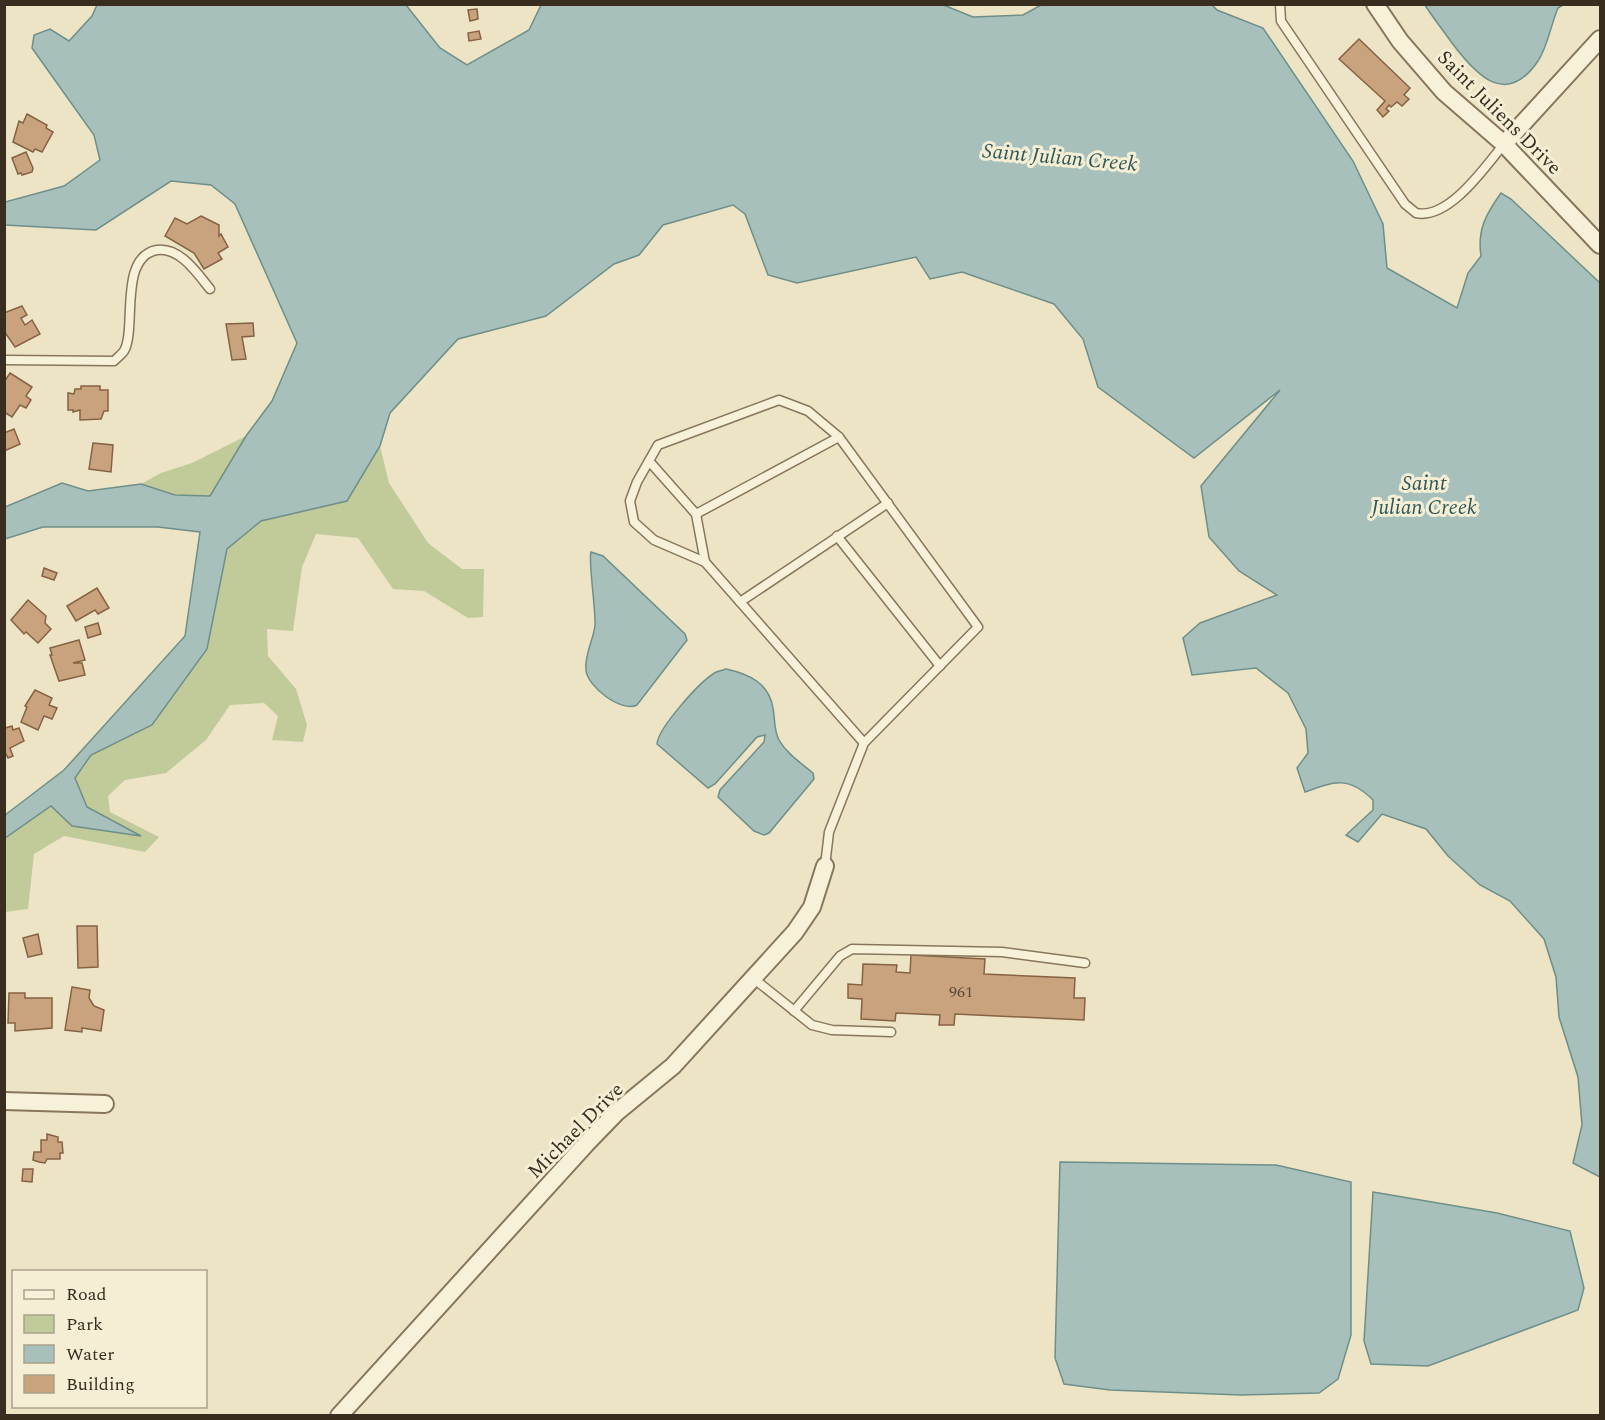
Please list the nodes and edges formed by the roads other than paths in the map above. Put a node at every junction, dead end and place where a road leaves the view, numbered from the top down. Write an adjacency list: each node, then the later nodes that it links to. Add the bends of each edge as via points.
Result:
1 (1280, 4): 4 (lane, via 1281,21 1405,204 1416,213 1442,210)
2 (1375, 4): 4 (street, Saint Juliens Drive, via 1444,92)
3 (1600, 39): 4 (street)
4 (1504, 144): 5 (street, Saint Juliens Drive)
5 (1600, 245)
6 (210, 289): 7 (lane, via 186,260 166,249 152,251 140,263 131,285 128,338 124,351 114,361)
7 (4, 360)
8 (839, 437): 9 (lane, via 808,411 779,400 658,445); 10 (lane); 11 (lane)
9 (649, 461): 11 (lane); 13 (lane, via 630,501 634,522 654,540)
10 (888, 503): 12 (lane); 15 (lane, via 978,627)
11 (696, 514): 13 (lane)
12 (837, 536): 14 (lane); 15 (lane)
13 (705, 562): 14 (lane)
14 (740, 602): 16 (lane)
15 (940, 666): 16 (lane)
16 (864, 743): 17 (lane, via 829,832)
17 (825, 866): 19 (street, Michael Drive, via 812,907)
18 (1085, 963): 20 (lane, via 1002,952 852,949 840,956)
19 (753, 978): 20 (lane); 24 (street, Michael Drive, via 673,1066 617,1112 586,1144)
20 (794, 1011): 21 (lane, via 812,1025 832,1030)
21 (891, 1032)
22 (4, 1101): 23 (street)
23 (105, 1104)
24 (339, 1416)

